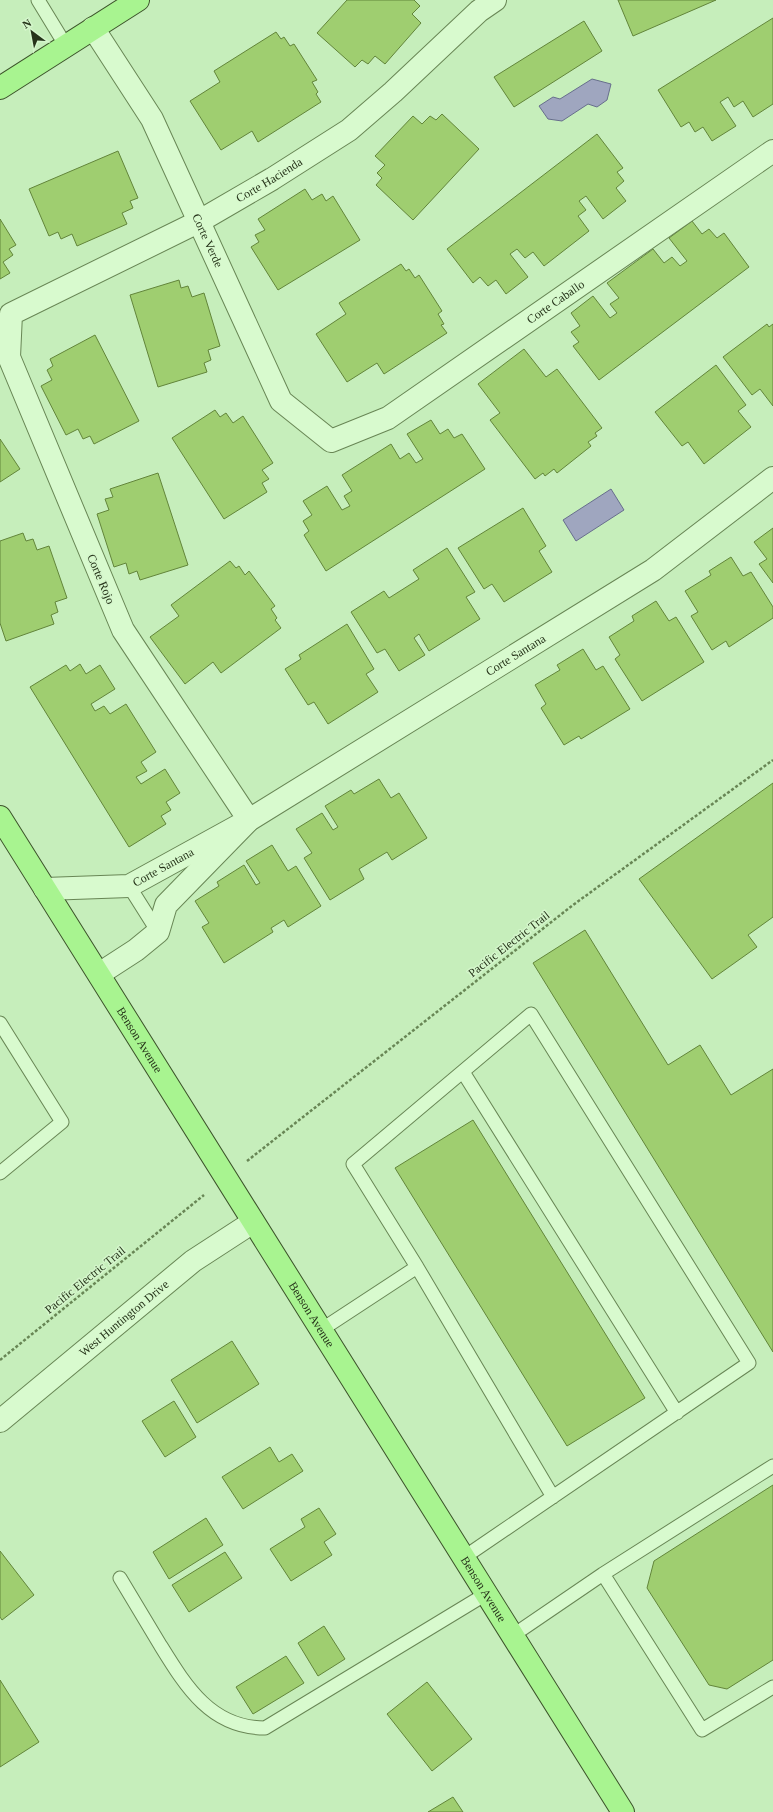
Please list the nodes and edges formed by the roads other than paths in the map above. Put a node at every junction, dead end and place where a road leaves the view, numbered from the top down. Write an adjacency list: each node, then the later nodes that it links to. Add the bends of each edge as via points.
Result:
1 (38, 0): 5 (lane)
2 (138, 0): 4 (main road)
3 (496, 0): 8 (street, Corte Hacienda, via 479,11 349,130)
4 (93, 28): 5 (main road); 8 (street, Corte Verde, via 152,119)
5 (66, 46): 6 (main road)
6 (0, 88)
7 (773, 150): 10 (street, Corte Caballo, via 388,418)
8 (198, 222): 9 (street, Corte Hacienda); 10 (street, Corte Verde, via 281,401)
9 (11, 314): 13 (street, Corte Rojo, via 9,357 123,630)
10 (331, 441)
11 (773, 478): 13 (street, Corte Santana, via 653,570)
12 (0, 816): 15 (main road, Benson Avenue)
13 (249, 820): 14 (street, Corte Santana); 16 (street, Corte Santana, via 166,905)
14 (129, 886): 15 (street, Corte Santana); 16 (lane)
15 (45, 889): 17 (main road, Benson Avenue)
16 (158, 932): 17 (street)
17 (99, 974): 21 (main road, Benson Avenue)
18 (0, 1023): 20 (lane, via 62,1122)
19 (463, 1072): 22 (lane, via 353,1164); 24 (lane); 24 (lane, via 531,1014 749,1363)
20 (0, 1173)
21 (253, 1222): 23 (main road, Benson Avenue); 25 (street, West Huntington Drive, via 193,1261)
22 (417, 1267): 23 (lane); 27 (lane)
23 (321, 1330): 28 (main road, Benson Avenue)
24 (677, 1413): 27 (lane)
25 (0, 1422)
26 (773, 1466): 29 (lane)
27 (553, 1497): 28 (lane)
28 (463, 1558): 31 (main road, Benson Avenue)
29 (603, 1574): 32 (lane); 33 (lane, via 702,1730)
30 (120, 1578): 31 (lane, via 184,1684 202,1704 224,1719 254,1728 266,1728)
31 (486, 1594): 32 (main road, Benson Avenue)
32 (512, 1636): 34 (main road, Benson Avenue)
33 (773, 1687)
34 (623, 1812)

